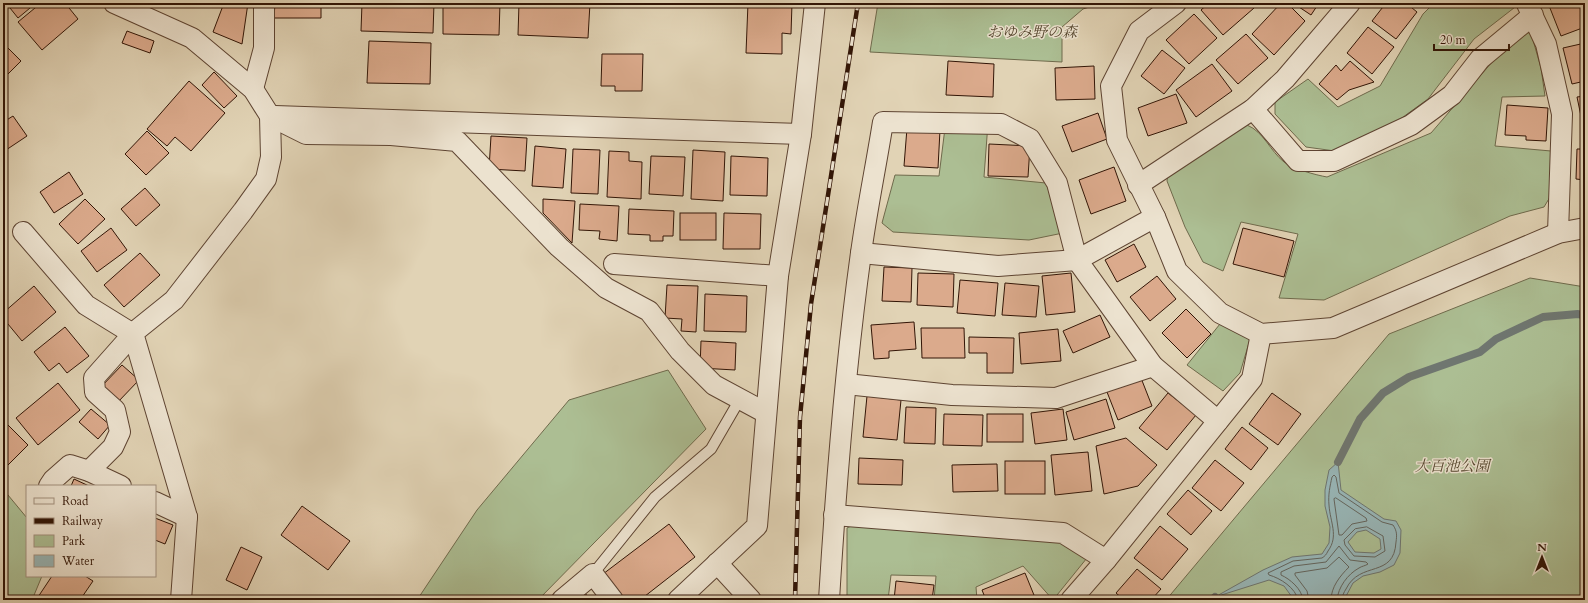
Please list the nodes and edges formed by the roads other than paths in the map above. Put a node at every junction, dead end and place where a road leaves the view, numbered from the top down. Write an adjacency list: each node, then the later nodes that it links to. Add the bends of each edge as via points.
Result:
1 (114, 3): 7 (street, via 192,38)
2 (264, 3): 7 (street, via 264,48)
3 (815, 3): 10 (street)
4 (1176, 3): 11 (street, via 1139,31 1111,86 1117,140)
5 (1350, 3): 8 (street, via 1285,79)
6 (1530, 9): 8 (street, via 1480,59 1452,95 1411,125 1334,161 1298,161); 15 (street, via 1546,44 1562,114)
7 (253, 89): 9 (street)
8 (1253, 109): 11 (street)
9 (270, 116): 10 (street); 20 (street, via 271,157 266,179 174,300); 24 (street, via 306,134 391,135 457,141 559,247 606,288 649,310 680,350 714,385)
10 (801, 134): 19 (street)
11 (1138, 185): 12 (street)
12 (1155, 217): 17 (street); 21 (street, via 1177,271 1220,313)
13 (1585, 228): 15 (street)
14 (22, 232): 20 (street, via 86,305)
15 (1558, 234): 21 (street, via 1333,328)
16 (861, 254): 17 (street, via 998,266); 17 (street, via 883,122 1001,124 1030,139 1057,183); 23 (street)
17 (1077, 260): 22 (street)
18 (614, 264): 19 (street)
19 (778, 276): 25 (street)
20 (133, 334): 27 (street, via 94,378 95,392 116,410 120,432 113,447); 32 (street)
21 (1261, 334): 26 (street, via 1252,379)
22 (1153, 366): 23 (street, via 1056,398 952,396); 26 (street)
23 (846, 384): 31 (street)
24 (740, 399): 25 (street); 35 (lane, via 711,449 655,497)
25 (766, 413): 34 (street, via 757,526)
26 (1218, 421): 33 (street)
27 (89, 471): 28 (street, via 70,465); 29 (street)
28 (50, 485)
29 (119, 485)
30 (156, 502): 32 (street)
31 (834, 515): 33 (street, via 1063,533); 41 (street)
32 (187, 517): 36 (street)
33 (1106, 560): 42 (street)
34 (718, 563): 39 (street); 40 (street)
35 (593, 574): 37 (street); 38 (street)
36 (181, 600)
37 (562, 600)
38 (613, 600)
39 (678, 600)
40 (751, 600)
41 (829, 600)
42 (1071, 600)

